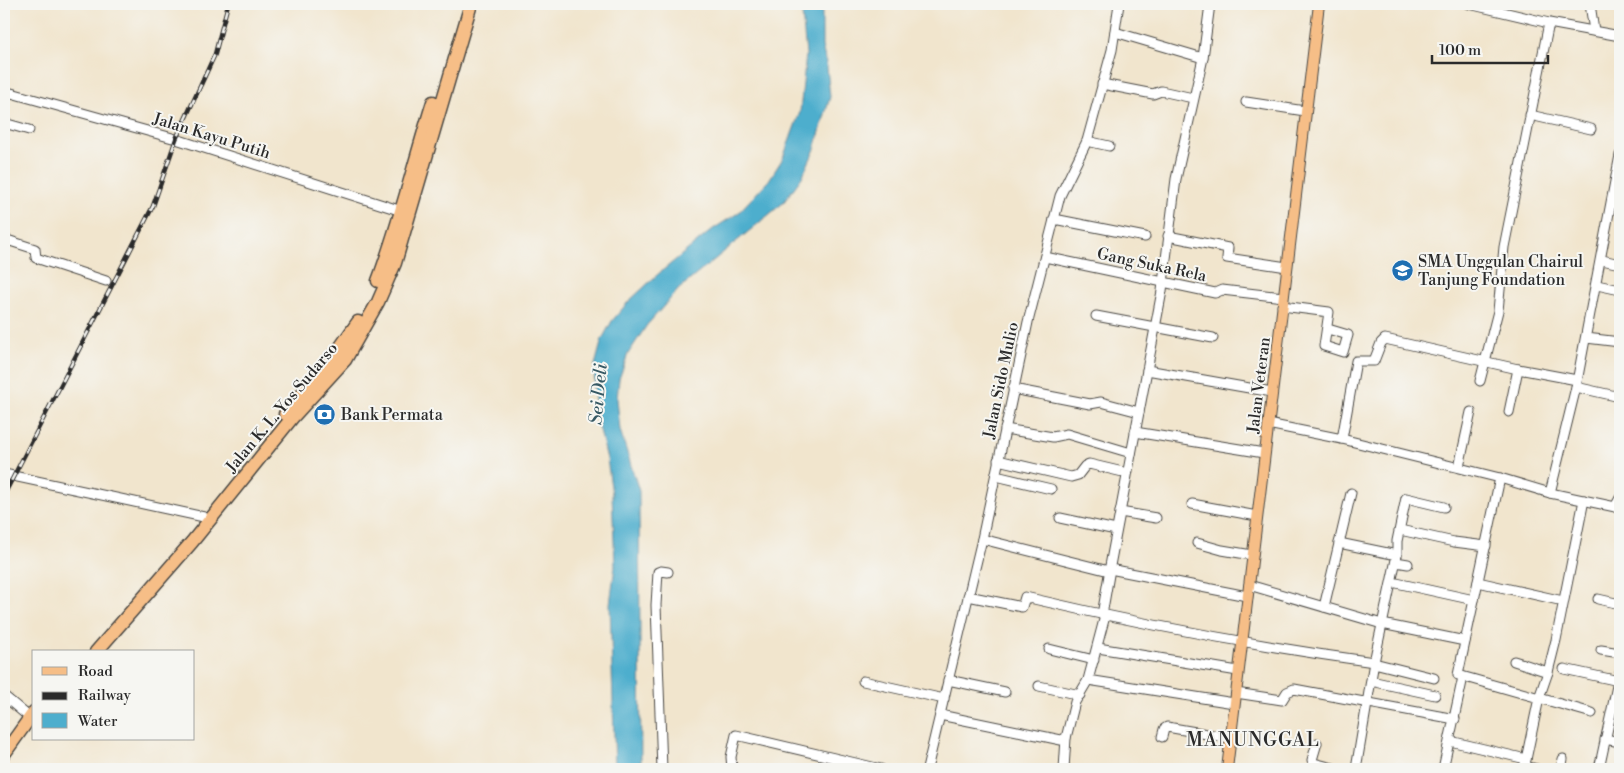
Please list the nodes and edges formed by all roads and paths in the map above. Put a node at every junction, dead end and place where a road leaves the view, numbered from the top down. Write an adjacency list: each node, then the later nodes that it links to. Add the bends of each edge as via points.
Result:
1 (462, 4): 25 (highway, Jalan K. L. Yos Sudarso, via 411,174)
2 (471, 4): 25 (highway, Jalan K. L. Yos Sudarso)
3 (1119, 4): 10 (street, Jalan Sido Mulio)
4 (1210, 4): 12 (street)
5 (1319, 4): 17 (main road, Jalan Veteran)
6 (1468, 4): 8 (street)
7 (1590, 4): 9 (street)
8 (1549, 23): 9 (street); 18 (street)
9 (1594, 30): 11 (street)
10 (1115, 32): 12 (street); 13 (street, Jalan Sido Mulio)
11 (1620, 36)
12 (1203, 58): 15 (street)
13 (1102, 84): 15 (street); 22 (street, Jalan Sido Mulio)
14 (4, 91): 25 (street, Jalan Kayu Putih, via 176,139)
15 (1193, 98): 27 (street)
16 (1246, 102): 17 (street)
17 (1306, 111): 33 (main road, Jalan Veteran)
18 (1530, 115): 20 (street); 45 (street, via 1504,247 1498,311)
19 (4, 123): 21 (street)
20 (1591, 129)
21 (29, 130)
22 (1087, 140): 23 (street); 26 (street, Jalan Sido Mulio, via 1060,196)
23 (1109, 146)
24 (1620, 156): 31 (street)
25 (406, 213): 80 (highway, Jalan K. L. Yos Sudarso, via 358,323)
26 (1054, 219): 28 (street); 30 (street, Jalan Sido Mulio)
27 (1168, 236): 33 (street, via 1228,248 1227,258); 35 (street)
28 (1145, 237)
29 (4, 239): 34 (street, via 35,249 35,257 40,260)
30 (1045, 257): 35 (street, Gang Suka Rela); 50 (street, Jalan Sido Mulio)
31 (1602, 260): 32 (street); 36 (street)
32 (1620, 264)
33 (1287, 267): 38 (main road, Jalan Veteran)
34 (106, 281)
35 (1163, 283): 38 (street, Gang Suka Rela); 40 (street)
36 (1597, 285): 37 (street); 43 (street)
37 (1620, 290)
38 (1283, 301): 41 (street, Gang Suka Rela, via 1329,312); 51 (main road, Jalan Veteran)
39 (1096, 316): 40 (street)
40 (1154, 328): 42 (street); 46 (street)
41 (1328, 329)
42 (1213, 338)
43 (1586, 338): 44 (street); 49 (street)
44 (1620, 342)
45 (1485, 361): 47 (street); 48 (street); 59 (street, via 1386,340 1381,343 1374,361 1356,361)
46 (1147, 370): 51 (street); 53 (street)
47 (1518, 370): 49 (street); 55 (street)
48 (1480, 381)
49 (1577, 383): 52 (street); 70 (street)
50 (1013, 389): 53 (street, via 1090,404 1101,402); 57 (street, Jalan Sido Mulio)
51 (1272, 392): 56 (main road, Jalan Veteran)
52 (1620, 397)
53 (1139, 412): 58 (street)
54 (1472, 412): 63 (street)
55 (1509, 412)
56 (1268, 424): 59 (street); 61 (main road, Jalan Veteran)
57 (1005, 428): 60 (street, via 1052,437 1066,434); 62 (street, Jalan Sido Mulio)
58 (1136, 432): 60 (street); 61 (street)
59 (1342, 439): 63 (street)
60 (1131, 452): 64 (street)
61 (1264, 453): 77 (main road, Jalan Veteran)
62 (998, 460): 64 (street, via 1071,477 1089,464); 66 (street, Jalan Sido Mulio)
63 (1459, 468): 67 (street)
64 (1126, 473): 76 (street)
65 (4, 474): 80 (street)
66 (996, 476): 68 (street); 83 (street, Jalan Sido Mulio)
67 (1500, 478): 70 (street); 86 (street)
68 (1051, 489)
69 (1351, 493): 85 (street)
70 (1550, 493): 72 (street)
71 (1620, 498): 75 (street)
72 (1584, 500): 75 (street); 98 (street)
73 (1192, 504): 77 (street)
74 (1444, 507): 82 (street, via 1406,498)
75 (1618, 508)
76 (1120, 512): 79 (street); 81 (street)
77 (1257, 516): 87 (main road, Jalan Veteran)
78 (1060, 518): 81 (street)
79 (1156, 518)
80 (207, 519): 106 (highway, Jalan K. L. Yos Sudarso); 107 (highway, Jalan K. L. Yos Sudarso)
81 (1116, 530): 90 (street)
82 (1400, 530): 86 (street); 88 (street)
83 (982, 539): 90 (street); 95 (street, Jalan Sido Mulio)
84 (1197, 543): 87 (street)
85 (1339, 543): 88 (street); 100 (street)
86 (1486, 546): 93 (street)
87 (1252, 555): 94 (main road, Jalan Veteran)
88 (1397, 558): 89 (street); 92 (street)
89 (1408, 564)
90 (1110, 570): 94 (street); 101 (street)
91 (668, 572): 148 (street, via 658,572 656,605)
92 (1392, 582): 97 (street); 102 (street)
93 (1478, 582): 97 (street); 98 (street)
94 (1248, 590): 100 (street); 104 (main road, Jalan Veteran)
95 (968, 596): 101 (street, via 1022,607 1025,597); 120 (street, Jalan Sido Mulio)
96 (1598, 599): 99 (street)
97 (1474, 600): 103 (street)
98 (1563, 601): 116 (street)
99 (1620, 604)
100 (1324, 607): 102 (street)
101 (1103, 616): 104 (street); 105 (street)
102 (1382, 624): 103 (street); 113 (street)
103 (1465, 641): 119 (street, via 1458,675)
104 (1242, 642): 113 (street); 115 (main road, Jalan Veteran)
105 (1098, 648): 111 (street); 115 (street)
106 (89, 650)
107 (98, 650)
108 (1049, 650): 111 (street)
109 (1601, 650): 110 (street)
110 (1620, 653)
111 (1094, 660): 121 (street)
112 (1514, 661): 116 (street)
113 (1374, 663): 118 (street); 122 (street)
114 (1564, 669): 117 (street)
115 (1238, 671): 130 (main road, Jalan Veteran)
116 (1548, 672): 131 (street)
117 (1620, 677): 140 (street)
118 (1434, 678)
119 (1463, 678): 131 (street); 136 (street)
120 (948, 680): 125 (street); 129 (street, Jalan Sido Mulio)
121 (1088, 680): 126 (street); 130 (street)
122 (1371, 680): 127 (street); 132 (street)
123 (863, 681): 129 (street)
124 (1039, 686): 126 (street)
125 (1005, 692)
126 (1080, 695): 137 (street, via 1074,702)
127 (1435, 695)
128 (4, 696): 135 (street)
129 (944, 698): 134 (street, Jalan Sido Mulio)
130 (1235, 698): 132 (street, via 1280,700 1294,689); 139 (main road, Jalan Veteran)
131 (1539, 698): 133 (street); 147 (street)
132 (1367, 704): 136 (street); 157 (street)
133 (1592, 713)
134 (940, 716): 137 (street, via 1061,740); 151 (street, Jalan Sido Mulio)
135 (32, 717): 144 (highway); 146 (highway)
136 (1455, 719): 141 (street)
137 (1066, 738): 152 (street)
138 (1162, 738): 139 (street, via 1167,727)
139 (1230, 738): 155 (main road, Jalan Veteran)
140 (1605, 739): 142 (street); 161 (street)
141 (1450, 741): 147 (street); 158 (street)
142 (1620, 742)
143 (1317, 743): 156 (street, via 1312,760 1314,764)
144 (4, 754)
145 (1563, 759): 160 (street)
146 (4, 764)
147 (1525, 765): 159 (street)
148 (662, 769)
149 (732, 769): 150 (street, via 736,735)
150 (879, 769)
151 (927, 769)
152 (1064, 769)
153 (1176, 769): 154 (street)
154 (1192, 769)
155 (1227, 769)
156 (1337, 769)
157 (1356, 769)
158 (1444, 769)
159 (1537, 769)
160 (1561, 769)
161 (1599, 769)

